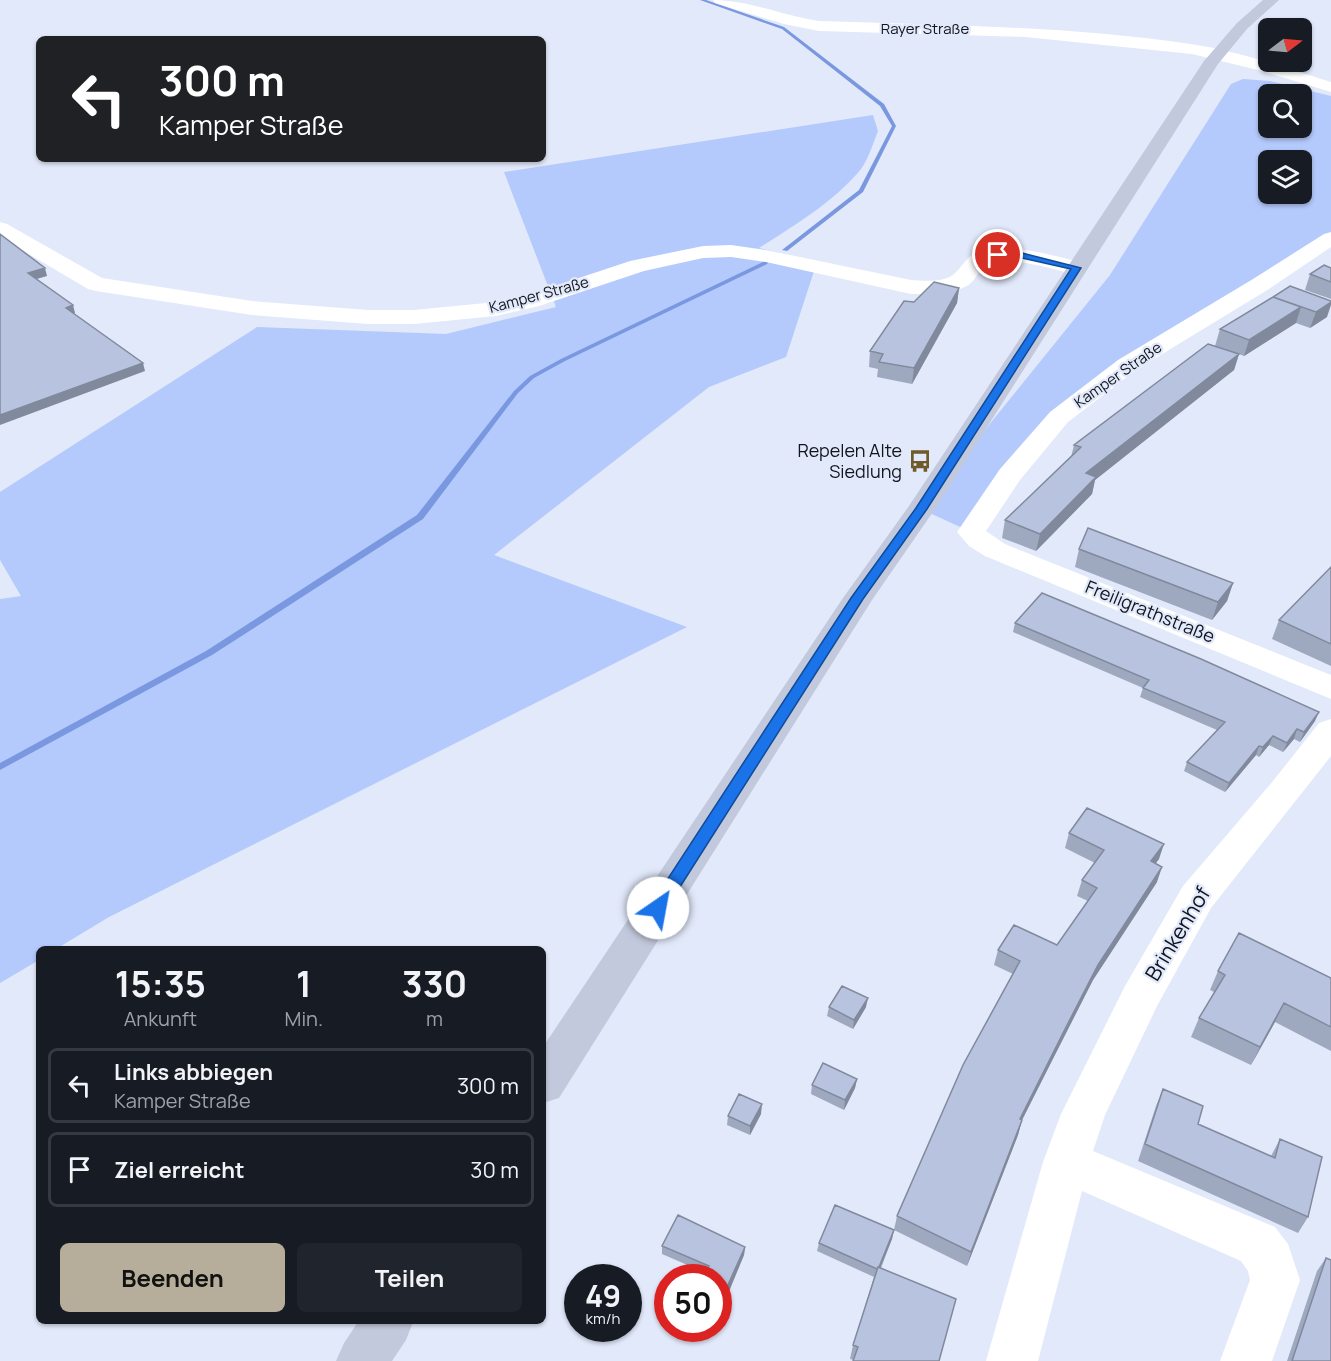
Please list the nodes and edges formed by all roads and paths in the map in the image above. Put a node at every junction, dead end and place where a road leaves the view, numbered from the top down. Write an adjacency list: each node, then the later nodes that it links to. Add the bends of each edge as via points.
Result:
1 (720, 0): 3 (street, Rayer Straße, via 819,26 994,30 1134,43)
2 (1272, 0): 3 (main road)
3 (1215, 57): 4 (street, Rayer Straße); 7 (main road)
4 (1326, 85)
5 (0, 228): 7 (street, Kamper Straße, via 96,284 252,308 368,317 496,309 639,266 702,252 766,256 911,287 935,288 962,279 982,258 998,255)
6 (1331, 238): 8 (street, Kamper Straße)
7 (1076, 268): 13 (main road)
8 (1261, 284): 9 (street); 10 (street, Kamper Straße, via 1127,365 1059,417 1010,475)
9 (1291, 295)
10 (971, 532): 11 (street, Freiligrathstraße, via 996,550)
11 (1331, 688)
12 (1331, 731): 14 (street, Brinkenhof, via 1197,897 1124,1029 1083,1114)
13 (546, 1079)
14 (1066, 1162): 17 (street, Brinkenhof); 18 (street, via 1258,1244 1271,1261 1275,1280)
15 (387, 1324): 16 (main road)
16 (362, 1361)
17 (1012, 1361)
18 (1246, 1361)

